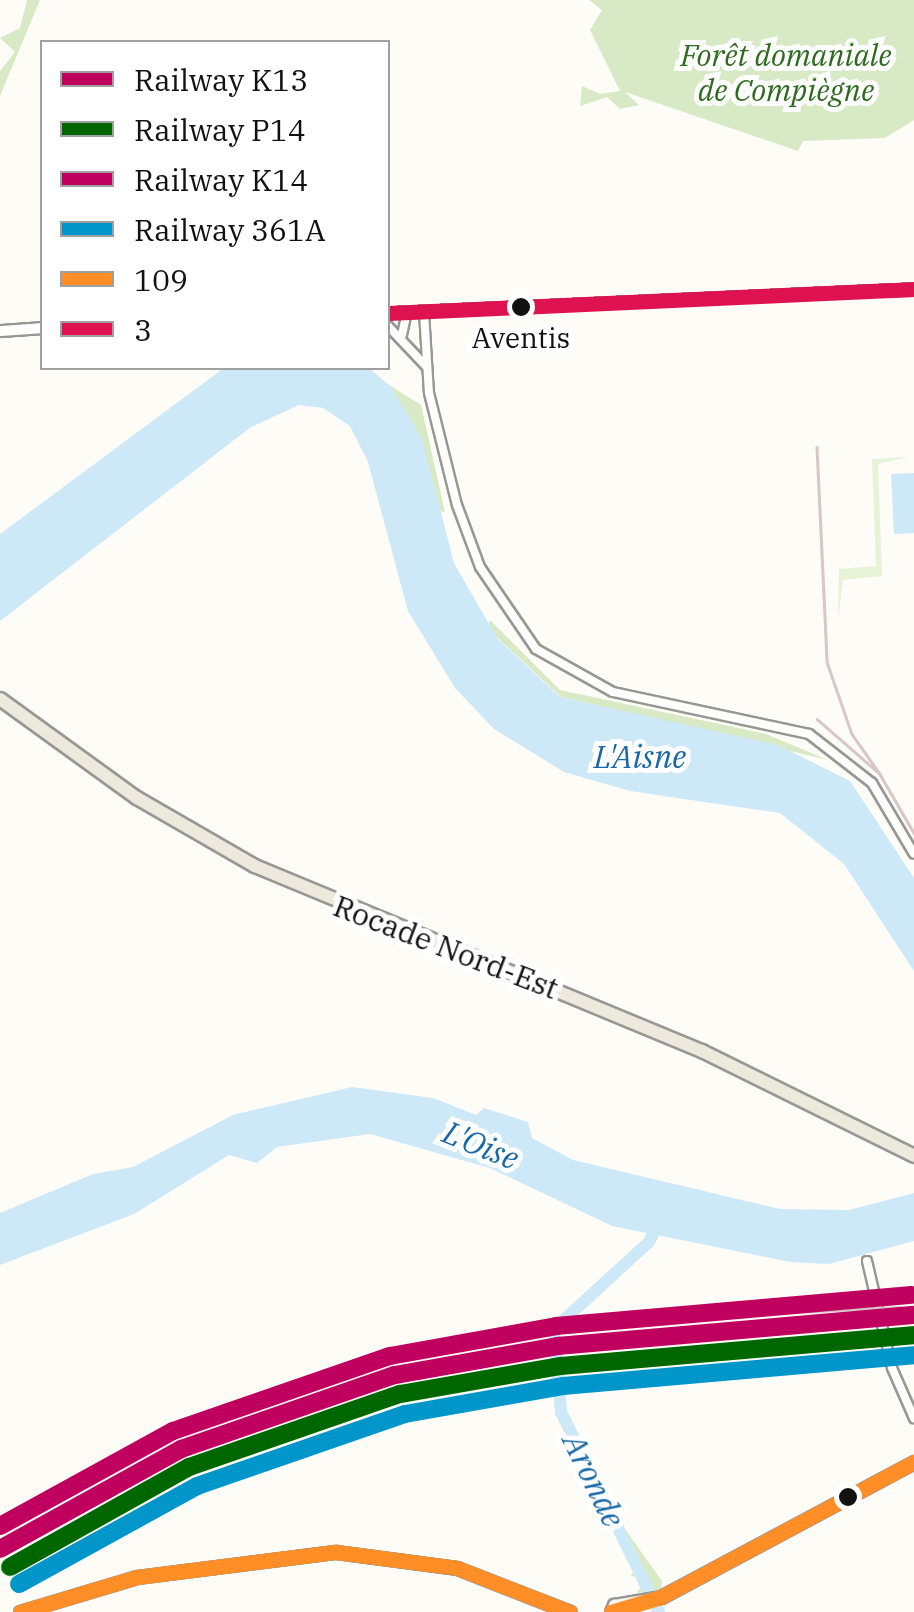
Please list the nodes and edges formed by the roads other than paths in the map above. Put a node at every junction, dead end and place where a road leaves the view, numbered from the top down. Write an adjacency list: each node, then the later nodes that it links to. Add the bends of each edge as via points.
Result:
1 (914, 289): 3 (street)
2 (407, 312): 3 (street); 4 (street); 9 (street)
3 (424, 312): 7 (street)
4 (390, 314)
5 (390, 327): 9 (street)
6 (40, 328): 8 (street)
7 (425, 329): 9 (street); 10 (street)
8 (0, 330)
9 (406, 338): 10 (street)
10 (428, 370): 12 (street, via 465,529 502,606 536,649 613,692 809,734 872,782)
11 (0, 699): 13 (main road, Rocade Nord-Est, via 124,790 255,866 686,1044)
12 (914, 854)
13 (914, 1156)
14 (867, 1261): 15 (street)
15 (901, 1392): 16 (street); 17 (street)
16 (914, 1406)
17 (914, 1418)
18 (914, 1462): 20 (main road)
19 (914, 1478): 20 (main road)
20 (880, 1486): 21 (main road, via 661,1597)
21 (615, 1611)
22 (20, 1612): 23 (main road, via 137,1578 336,1552 457,1568)
23 (570, 1612)

